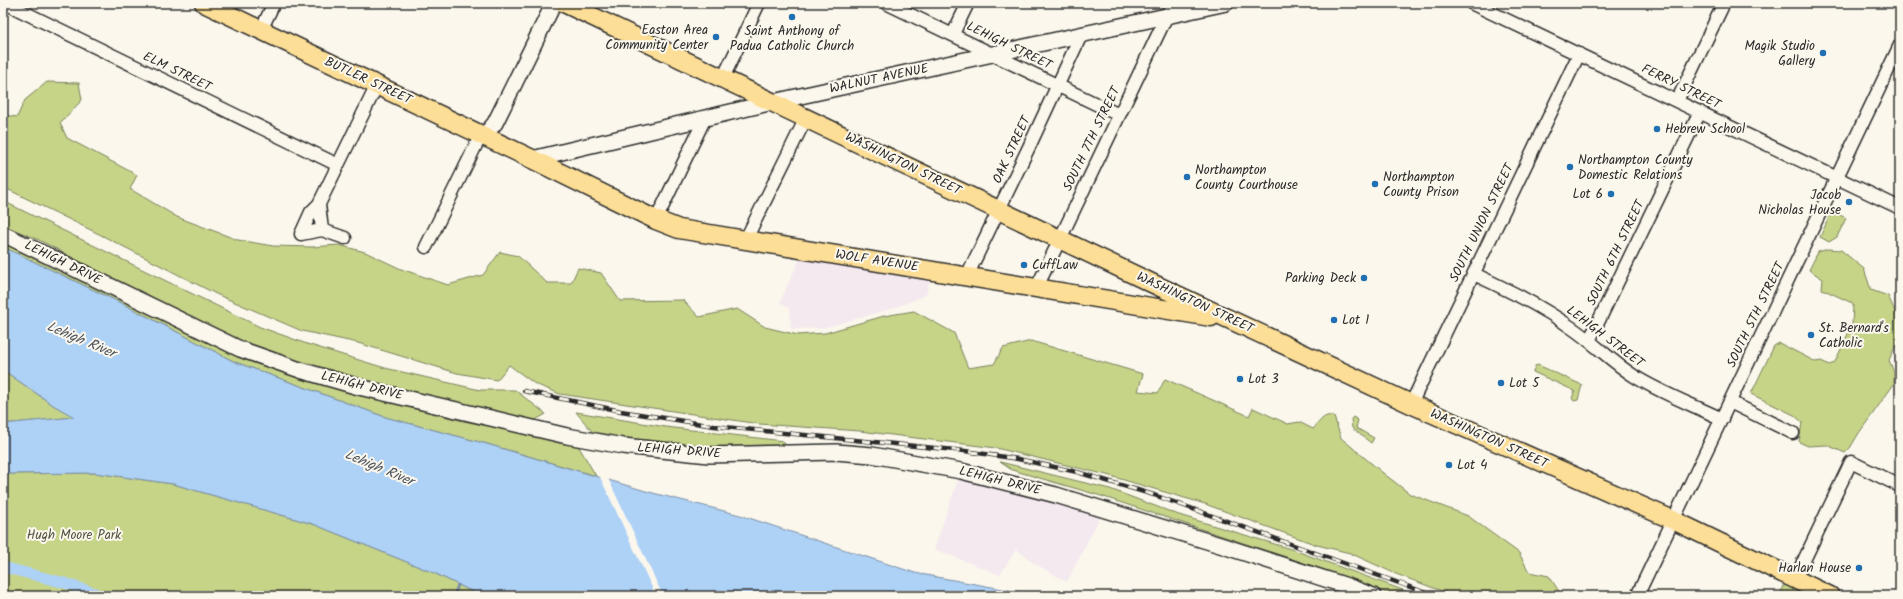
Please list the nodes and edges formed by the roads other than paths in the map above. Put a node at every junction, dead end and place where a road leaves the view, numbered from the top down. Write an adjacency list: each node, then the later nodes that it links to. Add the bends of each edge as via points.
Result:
1 (5, 3): 30 (street, ELM STREET)
2 (204, 3): 13 (main road, BUTLER STREET)
3 (274, 3): 13 (street)
4 (554, 3): 28 (street, via 495,123)
5 (564, 3): 19 (main road, WASHINGTON STREET)
6 (759, 3): 19 (street)
7 (886, 3): 14 (street, LEHIGH STREET)
8 (968, 3): 14 (street)
9 (1226, 3): 12 (street, WALNUT AVENUE)
10 (1471, 3): 18 (street, FERRY STREET)
11 (1724, 3): 22 (street)
12 (1170, 9): 15 (street, WALNUT AVENUE); 25 (street, SOUTH 7TH STREET)
13 (261, 30): 20 (main road, BUTLER STREET)
14 (953, 34): 17 (street, LEHIGH STREET)
15 (1081, 35): 17 (street, WALNUT AVENUE); 21 (street, OAK STREET)
16 (1900, 45): 31 (street, SOUTH 5TH STREET)
17 (993, 54): 21 (street, LEHIGH STREET); 23 (street, WALNUT AVENUE)
18 (1579, 54): 22 (street, FERRY STREET); 42 (street, SOUTH UNION STREET)
19 (723, 78): 23 (main road, WASHINGTON STREET)
20 (377, 85): 28 (main road, BUTLER STREET); 30 (street)
21 (1057, 85): 25 (street, LEHIGH STREET); 34 (street, OAK STREET)
22 (1677, 101): 24 (street, FERRY STREET)
23 (774, 102): 26 (street, WALNUT AVENUE); 27 (main road, WASHINGTON STREET)
24 (1700, 112): 31 (street, FERRY STREET); 48 (street, SOUTH 6TH STREET)
25 (1119, 116): 39 (street, SOUTH 7TH STREET)
26 (705, 118): 29 (street, WALNUT AVENUE); 35 (street)
27 (806, 118): 34 (main road, WASHINGTON STREET); 40 (street)
28 (484, 136): 29 (main road, BUTLER STREET); 41 (street, via 477,143)
29 (532, 159): 35 (main road, WOLF AVENUE)
30 (338, 165): 32 (street)
31 (1837, 178): 33 (street, FERRY STREET); 49 (street, SOUTH 5TH STREET)
32 (318, 204): 36 (street); 36 (street, via 311,212 301,234)
33 (1900, 208)
34 (999, 210): 39 (main road, WASHINGTON STREET); 43 (street, OAK STREET)
35 (656, 220): 40 (main road, WOLF AVENUE, via 679,229)
36 (322, 230): 38 (street)
37 (3, 234): 56 (street, LEHIGH DRIVE, via 240,350 359,386 567,436 623,446 709,455 836,452 872,455 962,471 1079,502)
38 (345, 238)
39 (1060, 239): 44 (street, SOUTH 7TH STREET); 45 (main road, WASHINGTON STREET)
40 (746, 240): 43 (main road, WOLF AVENUE)
41 (426, 247)
42 (1474, 274): 48 (street, LEHIGH STREET, via 1532,303); 50 (street, SOUTH UNION STREET)
43 (967, 276): 44 (main road, WOLF AVENUE)
44 (1037, 287): 46 (main road, WOLF AVENUE)
45 (1160, 287): 46 (main road, via 1153,303); 47 (main road, WASHINGTON STREET)
46 (1147, 306): 47 (main road, WOLF AVENUE)
47 (1235, 322): 50 (main road, WASHINGTON STREET)
48 (1589, 341): 51 (street, LEHIGH STREET, via 1634,376)
49 (1730, 402): 51 (street, SOUTH 5TH STREET); 52 (street)
50 (1411, 404): 54 (main road, WASHINGTON STREET)
51 (1722, 419): 54 (street, SOUTH 5TH STREET)
52 (1792, 433)
53 (1900, 486): 55 (street, via 1851,462)
54 (1673, 520): 55 (main road, WASHINGTON STREET); 57 (street, SOUTH 5TH STREET)
55 (1795, 579): 58 (main road, WASHINGTON STREET)
56 (1373, 596)
57 (1637, 596)
58 (1830, 596)

